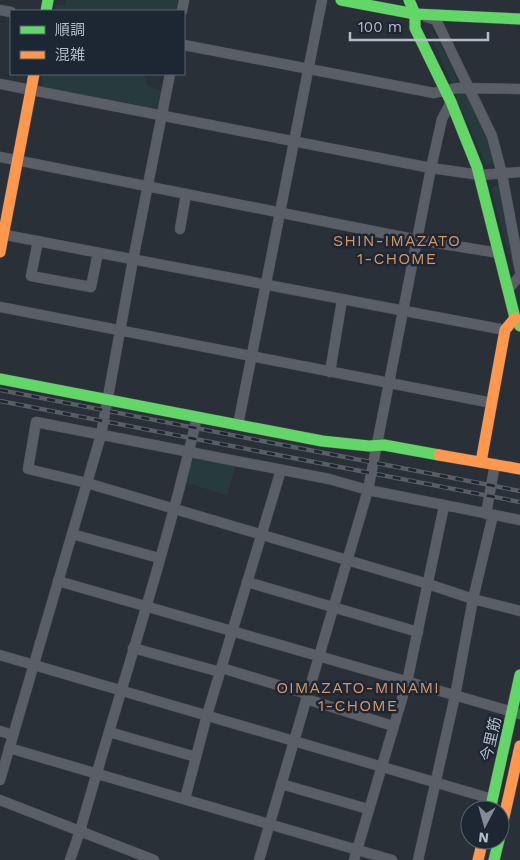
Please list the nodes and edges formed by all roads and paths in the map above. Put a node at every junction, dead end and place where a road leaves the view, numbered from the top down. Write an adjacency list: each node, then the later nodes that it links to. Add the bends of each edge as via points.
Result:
1 (322, 0): 7 (street)
2 (341, 0): 4 (street)
3 (410, 0): 4 (street)
4 (415, 14): 5 (street); 11 (street, via 436,20); 14 (street, via 416,28)
5 (520, 19)
6 (185, 45): 7 (street)
7 (308, 70): 14 (street, via 434,93); 17 (street)
8 (34, 75): 13 (street)
9 (170, 75): 16 (street)
10 (0, 84): 13 (street)
11 (468, 88): 12 (street); 14 (street); 22 (street, via 492,136)
12 (520, 89)
13 (32, 90): 16 (street); 19 (street)
14 (445, 90): 15 (street)
15 (450, 102): 20 (street, via 442,119); 23 (street)
16 (162, 115): 17 (street); 24 (street)
17 (294, 141): 20 (street); 26 (street)
18 (0, 158): 19 (street)
19 (18, 161): 24 (street); 28 (street)
20 (431, 168): 23 (street); 29 (street)
21 (520, 172): 22 (street)
22 (502, 174): 23 (street); 35 (street)
23 (480, 175): 33 (street)
24 (147, 187): 25 (street); 34 (street)
25 (186, 194): 26 (street); 27 (street)
26 (281, 212): 29 (street); 37 (street)
27 (180, 229)
28 (2, 234): 30 (street); 31 (street)
29 (418, 240): 33 (street); 41 (street)
30 (38, 241): 32 (street); 32 (street, via 31,276 91,287)
31 (0, 252)
32 (98, 253): 34 (street)
33 (499, 254): 38 (street)
34 (132, 260): 37 (street); 44 (street)
35 (520, 271)
36 (520, 276): 38 (street)
37 (267, 285): 39 (street); 45 (street)
38 (508, 289): 42 (street)
39 (342, 300): 41 (street); 46 (street)
40 (0, 308): 44 (street)
41 (403, 312): 43 (street); 48 (street)
42 (518, 321): 43 (street)
43 (505, 330): 50 (street)
44 (119, 331): 45 (street); 49 (street)
45 (252, 357): 46 (street); 52 (street)
46 (330, 372): 48 (street)
47 (0, 379): 49 (street)
48 (389, 383): 50 (street); 54 (street)
49 (106, 399): 51 (street); 53 (street)
50 (492, 403): 56 (street)
51 (197, 417): 52 (street); 55 (street)
52 (238, 425): 54 (street, via 322,441)
53 (101, 435): 55 (street); 60 (street); 60 (street, via 36,422 28,469)
54 (376, 445): 56 (street); 61 (street)
55 (189, 452): 59 (street); 63 (street)
56 (481, 462): 57 (street)
57 (495, 464): 58 (street); 64 (street)
58 (520, 469)
59 (280, 470): 61 (street); 67 (street)
60 (86, 483): 63 (street); 66 (street)
61 (368, 490): 62 (street); 69 (street)
62 (444, 506): 64 (street); 72 (street)
63 (173, 508): 67 (street); 68 (street)
64 (490, 514): 65 (street); 73 (street)
65 (520, 520)
66 (72, 534): 68 (street); 70 (street)
67 (260, 534): 69 (street); 71 (street)
68 (159, 558): 74 (street)
69 (347, 561): 72 (street); 75 (street)
70 (58, 581): 74 (street); 82 (street)
71 (247, 582): 75 (street); 77 (street)
72 (428, 584): 73 (street); 78 (street)
73 (473, 599): 76 (street); 87 (street)
74 (146, 605): 77 (street); 79 (street)
75 (332, 608): 78 (street); 81 (street)
76 (520, 611)
77 (233, 630): 81 (street); 83 (street)
78 (418, 632): 85 (street)
79 (133, 648): 83 (street); 86 (street)
80 (0, 655): 82 (street)
81 (318, 657): 85 (street); 88 (street)
82 (33, 665): 86 (street); 94 (street)
83 (221, 670): 88 (street); 90 (street)
84 (520, 675): 89 (street, 今里筋)
85 (407, 682): 87 (street); 91 (street)
86 (121, 689): 90 (street); 93 (street)
87 (455, 696): 89 (street); 102 (street)
88 (307, 697): 91 (street); 95 (street)
89 (516, 713): 107 (street, 今里筋)
90 (207, 715): 95 (street); 98 (street)
91 (394, 726): 99 (street)
92 (0, 731): 94 (street)
93 (109, 732): 98 (street); 100 (street)
94 (13, 735): 97 (street)
95 (294, 741): 99 (street); 103 (street)
96 (520, 746): 109 (street, 今里筋)
97 (9, 748): 100 (street); 101 (street)
98 (196, 757): 104 (street)
99 (381, 767): 102 (street); 108 (street)
100 (97, 773): 104 (street); 111 (street)
101 (0, 780)
102 (436, 783): 106 (street); 117 (street)
103 (281, 784): 108 (street); 110 (street)
104 (184, 799): 110 (street)
105 (0, 800): 111 (street)
106 (481, 800)
107 (492, 800)
108 (368, 809): 112 (street)
109 (510, 811)
110 (269, 824): 112 (street); 115 (street)
111 (80, 831): 113 (street); 114 (street)
112 (355, 855): 116 (street)
113 (70, 860)
114 (154, 860)
115 (259, 860)
116 (392, 860)
117 (418, 860)

